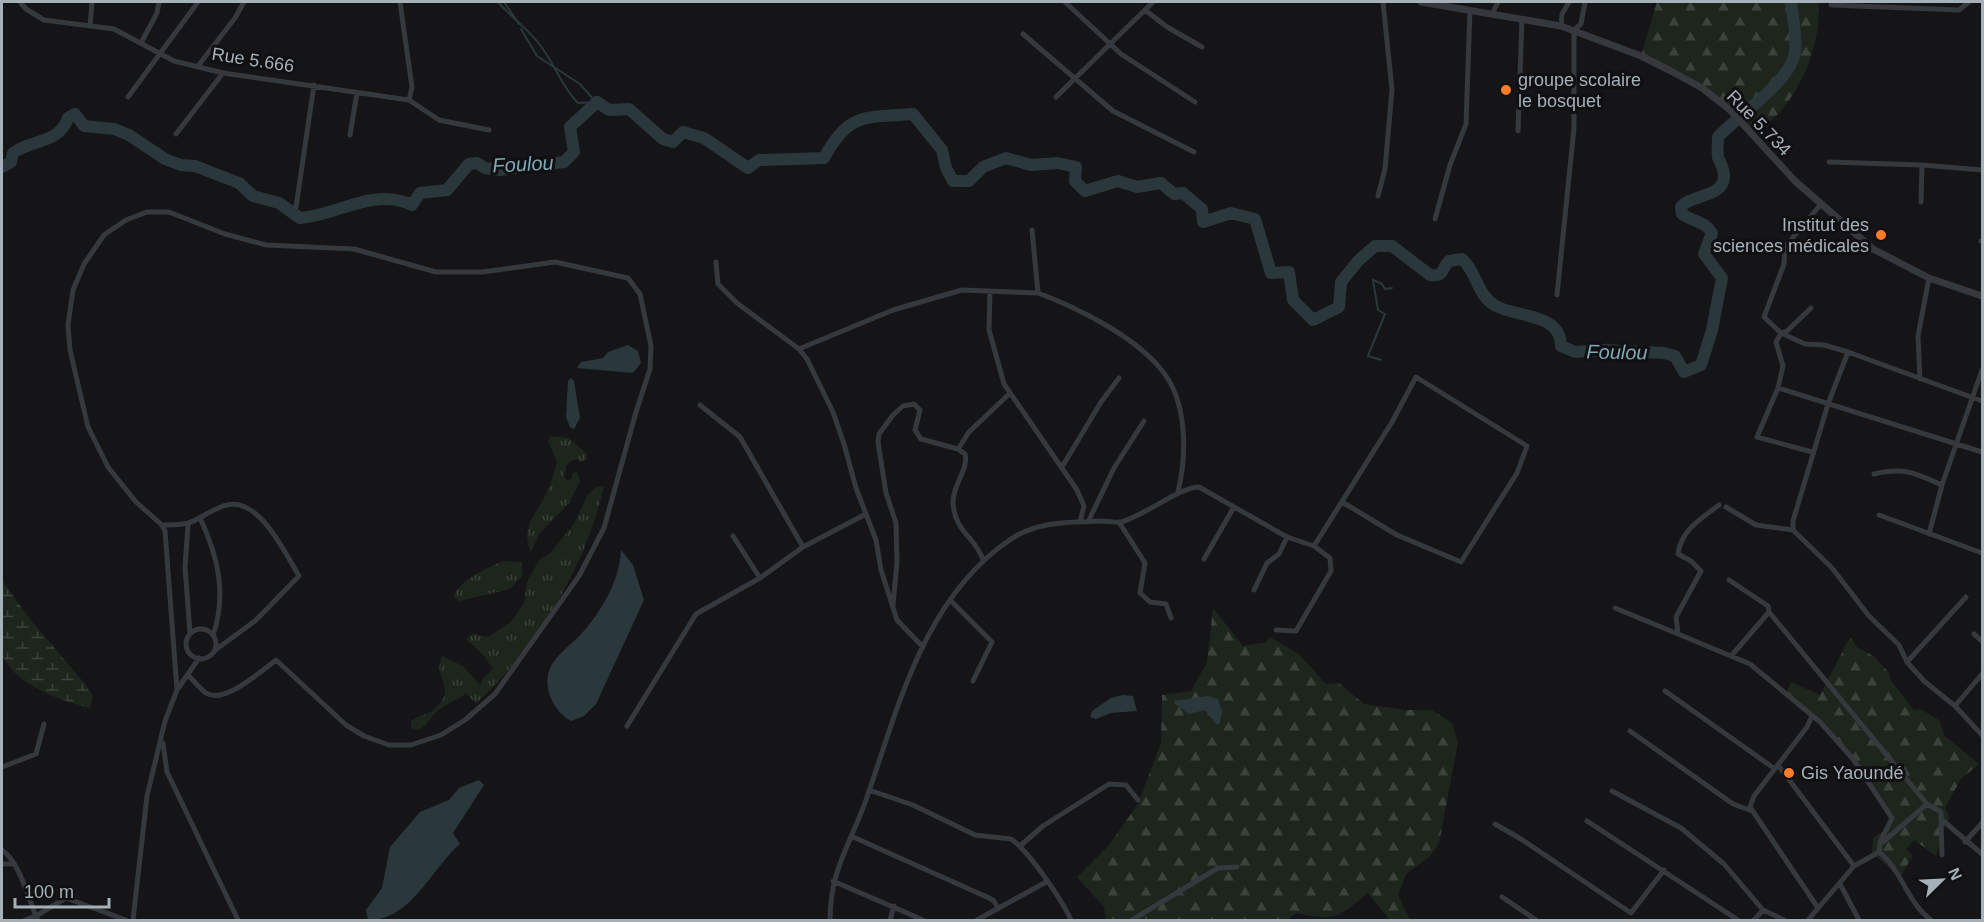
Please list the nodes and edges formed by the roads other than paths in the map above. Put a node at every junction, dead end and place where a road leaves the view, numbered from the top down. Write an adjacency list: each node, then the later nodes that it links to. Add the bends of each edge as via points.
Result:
1 (20, 2): 20 (street, Rue 5.666, via 44,20)
2 (92, 2): 20 (street)
3 (159, 2): 24 (street)
4 (198, 2): 27 (street)
5 (244, 2): 28 (street)
6 (400, 2): 35 (street, via 412,87)
7 (1065, 2): 25 (street)
8 (1153, 2): 16 (street)
9 (1383, 2): 45 (street, via 1392,90 1385,169)
10 (1421, 2): 17 (street, Rue 5.734)
11 (1498, 2): 18 (street)
12 (1569, 2): 21 (street, via 1562,14)
13 (1585, 2): 22 (street, via 1581,24)
14 (1969, 2): 15 (street, via 1959,10)
15 (1831, 5)
16 (1145, 10): 25 (street); 26 (street)
17 (1470, 10): 18 (street, Rue 5.734); 49 (street, via 1466,124)
18 (1492, 14): 19 (street, Rue 5.734)
19 (1522, 19): 21 (street, Rue 5.734); 38 (street)
20 (90, 26): 24 (street, Rue 5.666, via 114,29)
21 (1561, 27): 22 (street, Rue 5.734)
22 (1574, 30): 47 (street, Rue 5.734, via 1702,88 1730,110); 56 (street, via 1574,128)
23 (1023, 34): 30 (street)
24 (141, 43): 27 (street, Rue 5.666)
25 (1110, 45): 30 (street); 36 (street)
26 (1202, 47)
27 (160, 54): 28 (street, Rue 5.666); 33 (street)
28 (198, 66): 29 (street, Rue 5.666)
29 (224, 73): 31 (street, Rue 5.666); 39 (street)
30 (1075, 80): 34 (street); 41 (street, via 1113,111)
31 (314, 85): 32 (street, Rue 5.666); 48 (street)
32 (357, 93): 35 (street, Rue 5.666); 40 (street)
33 (128, 97)
34 (1056, 97)
35 (409, 100): 37 (street, Rue 5.666, via 439,120)
36 (1196, 102)
37 (489, 130)
38 (1518, 131)
39 (176, 134)
40 (350, 135)
41 (1194, 152)
42 (1829, 162): 43 (street)
43 (1922, 165): 44 (street); 46 (street)
44 (1983, 170)
45 (1378, 196)
46 (1921, 202)
47 (1821, 204): 52 (street, Rue 5.734, via 1873,249); 58 (street, via 1785,247 1784,264 1764,317)
48 (296, 207)
49 (1436, 219)
50 (1032, 230): 54 (street)
51 (716, 262): 59 (street, via 718,284)
52 (1929, 278): 55 (street, Rue 5.734); 63 (street, via 1918,336)
53 (990, 291): 54 (street); 59 (street, via 963,290 931,298); 65 (street, via 992,344)
54 (1038, 293): 78 (street, via 1093,318 1142,351 1166,377 1180,416 1184,451)
55 (1983, 294)
56 (1557, 295)
57 (1811, 308): 58 (street)
58 (1781, 333): 60 (street, via 1805,344); 64 (street, via 1776,342 1783,366)
59 (799, 349): 83 (street, via 833,412)
60 (1848, 352): 63 (street); 69 (street)
61 (1983, 370): 66 (street)
62 (1119, 378): 75 (street)
63 (1920, 379): 66 (street)
64 (1778, 388): 69 (street); 73 (street, via 1757,437)
65 (1009, 394): 72 (street, via 969,432); 75 (street)
66 (1972, 397): 67 (street); 71 (street)
67 (1983, 401)
68 (700, 405): 96 (street, via 740,437)
69 (1828, 405): 71 (street); 73 (street)
70 (1144, 421): 87 (street, via 1113,468)
71 (1959, 444): 74 (street); 77 (street)
72 (958, 449): 99 (street, via 966,458 953,493 955,515 961,531 977,547); 105 (street, via 921,439 915,429 920,410 914,404 903,406 879,434 884,483 896,523)
73 (1812, 452): 91 (street)
74 (1983, 452)
75 (1062, 467): 86 (street, via 1084,506)
76 (1874, 474): 77 (street, via 1894,469 1910,471)
77 (1942, 485): 92 (street)
78 (1178, 492): 81 (street, via 1199,487); 88 (street, via 1160,505)
79 (1342, 502): 79 (street, via 1416,377 1527,446 1517,473 1461,562 1396,536); 95 (street)
80 (1719, 505): 111 (street, via 1689,528 1679,542 1678,554 1701,571 1676,616)
81 (1234, 507): 94 (street); 98 (street)
82 (1726, 507): 91 (street, via 1756,525)
83 (866, 514): 96 (street); 105 (street)
84 (1879, 515): 92 (street)
85 (201, 520): 90 (street); 113 (street, via 212,543 221,585 220,612); 116 (street, via 223,506 238,502 249,507 282,546 299,576 255,621)
86 (1080, 522): 87 (street); 99 (street, via 1060,522 1028,531)
87 (1088, 522): 88 (street)
88 (1119, 522): 108 (street, via 1145,563 1140,593 1150,602 1166,604)
89 (162, 525): 90 (street); 121 (street, via 136,502 108,467 88,427 70,350 68,324 73,290 84,264 104,236 126,220 147,212 169,212 266,245 354,249 436,272 482,272 555,262 628,278 640,294 651,346 650,369 604,528 579,576 495,694 476,711 427,741 401,747 364,736 346,725 276,660 249,681 219,696 207,693); 123 (street)
90 (188, 525): 110 (street, via 185,567)
91 (1793, 530): 119 (street, via 1899,645)
92 (1929, 534): 97 (street)
93 (733, 536): 100 (street)
94 (1287, 537): 95 (street); 102 (street, via 1279,554 1267,563)
95 (1314, 546): 109 (street, via 1330,558 1331,571 1296,631)
96 (803, 547): 100 (street)
97 (1983, 553)
98 (1204, 559)
99 (983, 560): 104 (street)
100 (760, 578): 128 (street, via 696,614)
101 (1729, 580): 107 (street, via 1768,606)
102 (1254, 590)
103 (1966, 597): 119 (street)
104 (951, 601): 115 (street); 122 (street, via 992,642)
105 (892, 607): 115 (street, via 897,620)
106 (1615, 608): 111 (street)
107 (1769, 612): 117 (street); 137 (street)
108 (1171, 618)
109 (1276, 630)
110 (190, 633): 113 (street, via 202,628); 118 (street, via 187,648)
111 (1678, 634): 117 (street)
112 (1974, 634): 114 (street)
113 (213, 635): 116 (street)
114 (1983, 641)
115 (922, 647): 134 (street)
116 (214, 651): 118 (street)
117 (1732, 655): 126 (street, via 1750,664)
118 (199, 658): 121 (street)
119 (1907, 662): 125 (street)
120 (1983, 674): 125 (street)
121 (189, 676): 123 (street)
122 (973, 681)
123 (177, 690): 131 (street)
124 (1665, 691): 133 (street)
125 (1955, 706): 130 (street)
126 (1812, 716): 133 (street); 147 (street, via 1853,759 1892,818)
127 (44, 724): 132 (street, via 36,754)
128 (627, 726)
129 (1630, 731): 138 (street, via 1733,804)
130 (1983, 735)
131 (162, 736): 166 (street, via 147,796); 167 (street, via 167,772)
132 (2, 766)
133 (1777, 767): 138 (street, via 1754,796); 152 (street)
134 (869, 790): 143 (street); 145 (street, via 921,808 975,835 1011,839)
135 (1612, 790): 162 (street, via 1681,828 1724,864)
136 (1138, 800): 145 (street, via 1126,785 1109,784 1043,826)
137 (1928, 804): 139 (street, via 1941,812); 147 (street, via 1892,833)
138 (1752, 811): 160 (street)
139 (1941, 819): 144 (street); 148 (street)
140 (1587, 821): 154 (street)
141 (1983, 823): 144 (street)
142 (1494, 824): 154 (street, via 1631,913)
143 (851, 836): 155 (street); 161 (street, via 989,898)
144 (1965, 842): 149 (street)
145 (1020, 846): 156 (street, via 1028,859 1039,866)
146 (2, 850): 151 (street)
147 (1879, 850): 152 (street); 180 (street, via 1919,911)
148 (1942, 855)
149 (1983, 855)
150 (2, 864): 151 (street)
151 (14, 864): 163 (street)
152 (1854, 866): 157 (street)
153 (1237, 867): 173 (street, via 1218,868)
154 (1664, 870): 175 (street)
155 (833, 881): 159 (street); 168 (street)
156 (1046, 882): 161 (street); 172 (street)
157 (1840, 884): 160 (street); 179 (street)
158 (1502, 897): 174 (street)
159 (894, 906): 169 (street); 170 (street)
160 (1818, 908): 178 (street)
161 (998, 909): 171 (street)
162 (1763, 910): 176 (street); 177 (street)
163 (37, 918): 164 (street); 165 (street, via 66,898)
164 (24, 921)
165 (126, 921)
166 (133, 921)
167 (238, 921)
168 (830, 921)
169 (890, 921)
170 (923, 921)
171 (977, 921)
172 (1071, 921)
173 (1132, 921)
174 (1536, 921)
175 (1738, 921)
176 (1754, 921)
177 (1784, 921)
178 (1808, 921)
179 (1859, 921)
180 (1931, 921)

